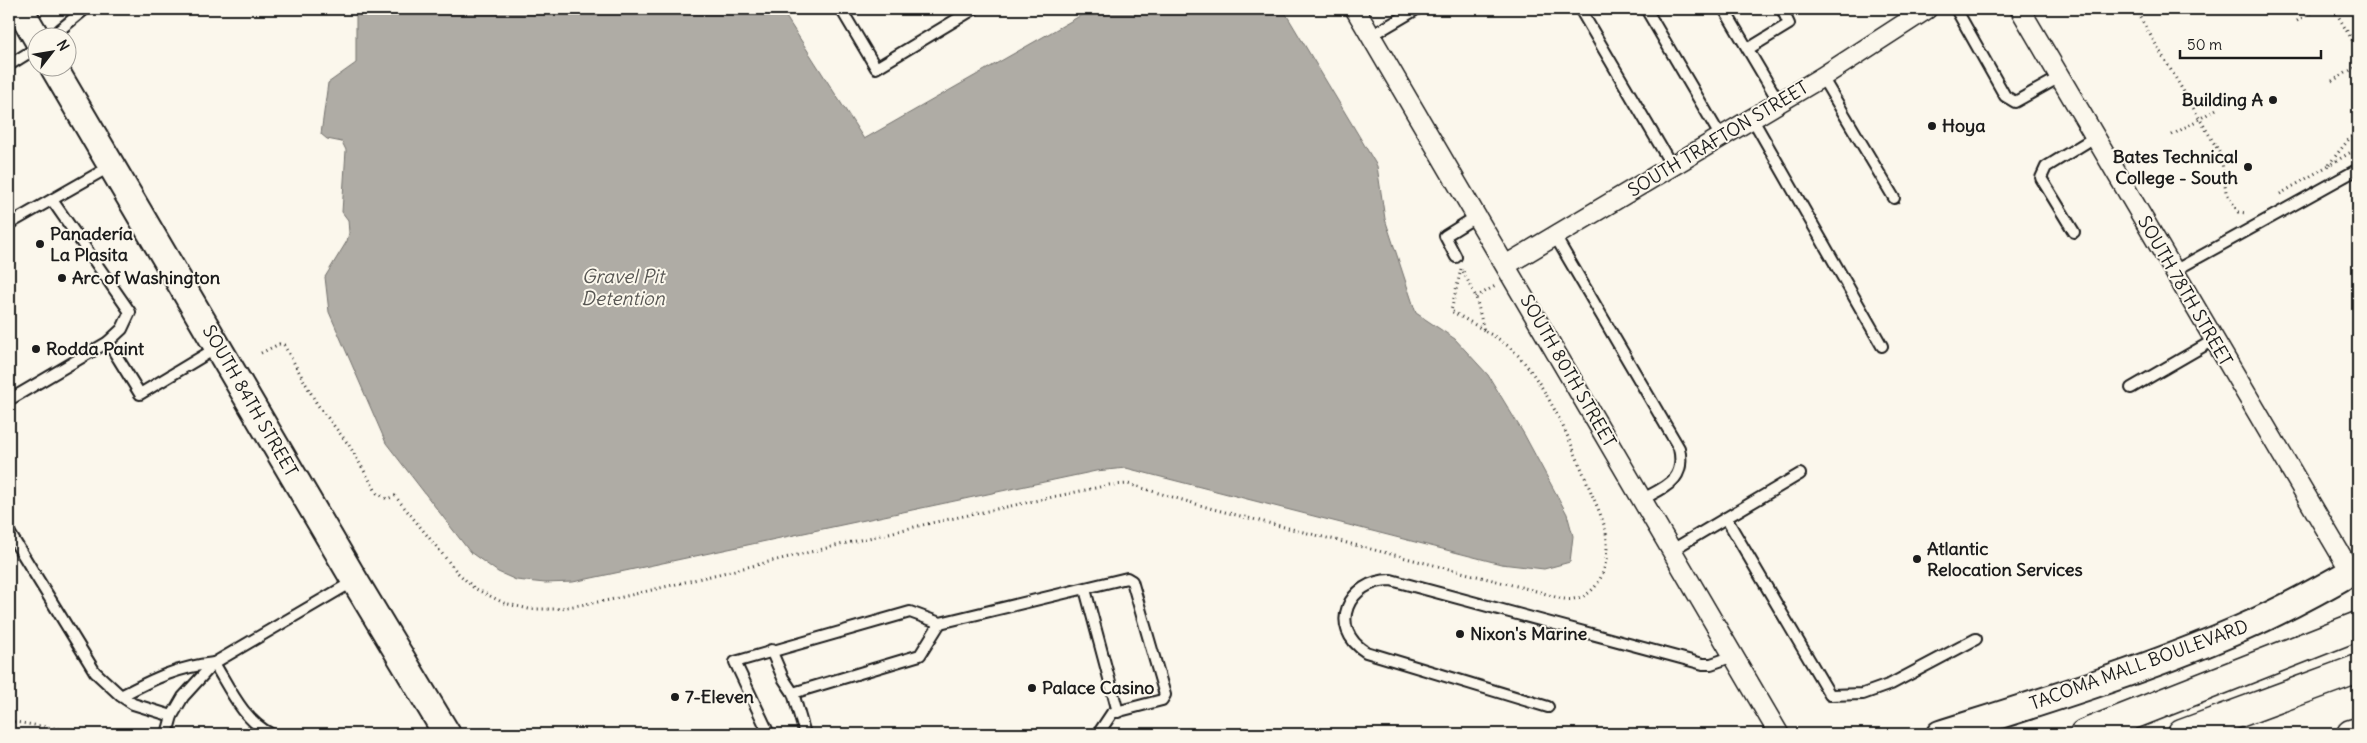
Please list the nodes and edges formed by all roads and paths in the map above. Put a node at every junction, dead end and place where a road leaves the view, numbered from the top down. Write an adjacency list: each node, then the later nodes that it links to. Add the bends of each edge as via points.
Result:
1 (20, 9): 18 (main road)
2 (85, 9): 19 (lane)
3 (841, 9): 4 (lane, via 876,68)
4 (974, 9)
5 (1355, 9): 20 (street, SOUTH 80TH STREET)
6 (1418, 9): 20 (lane)
7 (1580, 9): 40 (lane)
8 (1646, 9): 36 (lane)
9 (1724, 9): 21 (lane)
10 (1782, 9): 21 (lane, via 1789,24)
11 (1927, 9): 26 (street, SOUTH TRAFTON STREET)
12 (1956, 9): 27 (lane, via 2005,96 2015,102)
13 (2020, 9): 27 (street, SOUTH 78TH STREET)
14 (2135, 9): 33 (path)
15 (2317, 9): 17 (path)
16 (2334, 9): 22 (path)
17 (2297, 21)
18 (31, 28)
19 (62, 28)
20 (1371, 36): 47 (street, SOUTH 80TH STREET)
21 (1748, 49): 30 (lane)
22 (2358, 50)
23 (28, 53): 24 (lane)
24 (9, 65)
25 (2358, 66): 29 (path)
26 (1822, 77): 30 (street, SOUTH TRAFTON STREET); 43 (lane)
27 (2060, 77): 37 (street, SOUTH 78TH STREET)
28 (60, 78): 39 (main road, SOUTH 84TH STREET)
29 (2332, 81)
30 (1779, 102): 32 (street, SOUTH TRAFTON STREET)
31 (2218, 108): 33 (path)
32 (1752, 118): 36 (street, SOUTH TRAFTON STREET); 59 (lane)
33 (2200, 118): 35 (path); 46 (path, via 2221,155 2226,192 2238,212)
34 (2358, 128): 41 (path)
35 (2172, 135)
36 (1721, 137): 40 (street, SOUTH TRAFTON STREET)
37 (2095, 137): 49 (lane, via 2046,167 2041,178); 53 (street, SOUTH 78TH STREET)
38 (2358, 148): 41 (path)
39 (112, 166): 45 (lane); 60 (main road, SOUTH 84TH STREET)
40 (1672, 166): 50 (street, SOUTH TRAFTON STREET)
41 (2327, 167): 44 (path)
42 (2358, 170): 53 (lane)
43 (1894, 198)
44 (2271, 199)
45 (52, 200): 48 (lane); 58 (lane, via 130,312 122,329)
46 (2250, 211)
47 (1477, 216): 51 (lane, via 1445,236); 52 (street, SOUTH 80TH STREET)
48 (9, 224)
49 (2074, 232)
50 (1555, 236): 52 (street, SOUTH TRAFTON STREET); 65 (lane, via 1679,448 1681,465 1677,476)
51 (1458, 262): 55 (path); 56 (path, via 1451,311)
52 (1506, 265): 65 (street, SOUTH 80TH STREET)
53 (2174, 271): 57 (street, SOUTH 78TH STREET)
54 (1499, 284): 55 (path)
55 (1476, 297): 56 (path)
56 (1484, 331): 61 (path, via 1501,339 1529,369 1565,431 1604,524 1607,546 1604,568 1597,586 1586,596 1572,600 1213,509 1128,484 1109,485 931,523 610,600 555,610 529,609 504,603 474,588 457,572 395,496 387,499 377,492 349,445 317,404 284,346 279,344)
57 (2214, 340): 62 (lane); 69 (street, SOUTH 78TH STREET)
58 (108, 342): 60 (lane, via 140,394); 63 (lane)
59 (1882, 346)
60 (218, 347): 70 (main road, SOUTH 84TH STREET)
61 (261, 353)
62 (2130, 388)
63 (9, 400)
64 (1800, 474): 66 (lane)
65 (1642, 499): 68 (street, SOUTH 80TH STREET)
66 (1726, 518): 68 (lane); 74 (lane, via 1830,695 1862,694 1891,684)
67 (9, 532): 80 (lane, via 95,672)
68 (1672, 550): 76 (street, SOUTH 80TH STREET)
69 (2354, 570): 94 (main road, TACOMA MALL BOULEVARD, via 2248,625 2172,657)
70 (354, 581): 77 (lane); 89 (main road, SOUTH 84TH STREET)
71 (1085, 589): 72 (lane); 82 (lane); 82 (lane, via 1127,578 1132,582 1165,695 1162,700)
72 (940, 623): 75 (lane, via 910,612); 79 (lane, via 920,655)
73 (2358, 626): 95 (highway)
74 (1976, 639)
75 (771, 650): 79 (lane, via 782,678); 90 (lane, via 735,662)
76 (1734, 656): 81 (lane, via 1703,664 1391,580 1364,586 1348,604 1346,613 1350,633 1354,642 1366,652); 93 (street, SOUTH 80TH STREET)
77 (214, 663): 80 (lane, via 167,672); 83 (lane, via 188,690); 88 (lane, via 243,710)
78 (2358, 669): 96 (highway)
79 (793, 693): 91 (lane)
80 (121, 696): 83 (lane, via 134,704)
81 (1548, 707)
82 (1118, 712): 92 (lane, via 1112,713)
83 (172, 716): 87 (lane)
84 (9, 721): 86 (path)
85 (2358, 732): 97 (highway)
86 (90, 734)
87 (167, 734)
88 (271, 734)
89 (447, 734)
90 (769, 734)
91 (805, 734)
92 (1098, 734)
93 (1779, 734)
94 (1940, 734)
95 (2084, 734)
96 (2182, 734)
97 (2351, 734)

